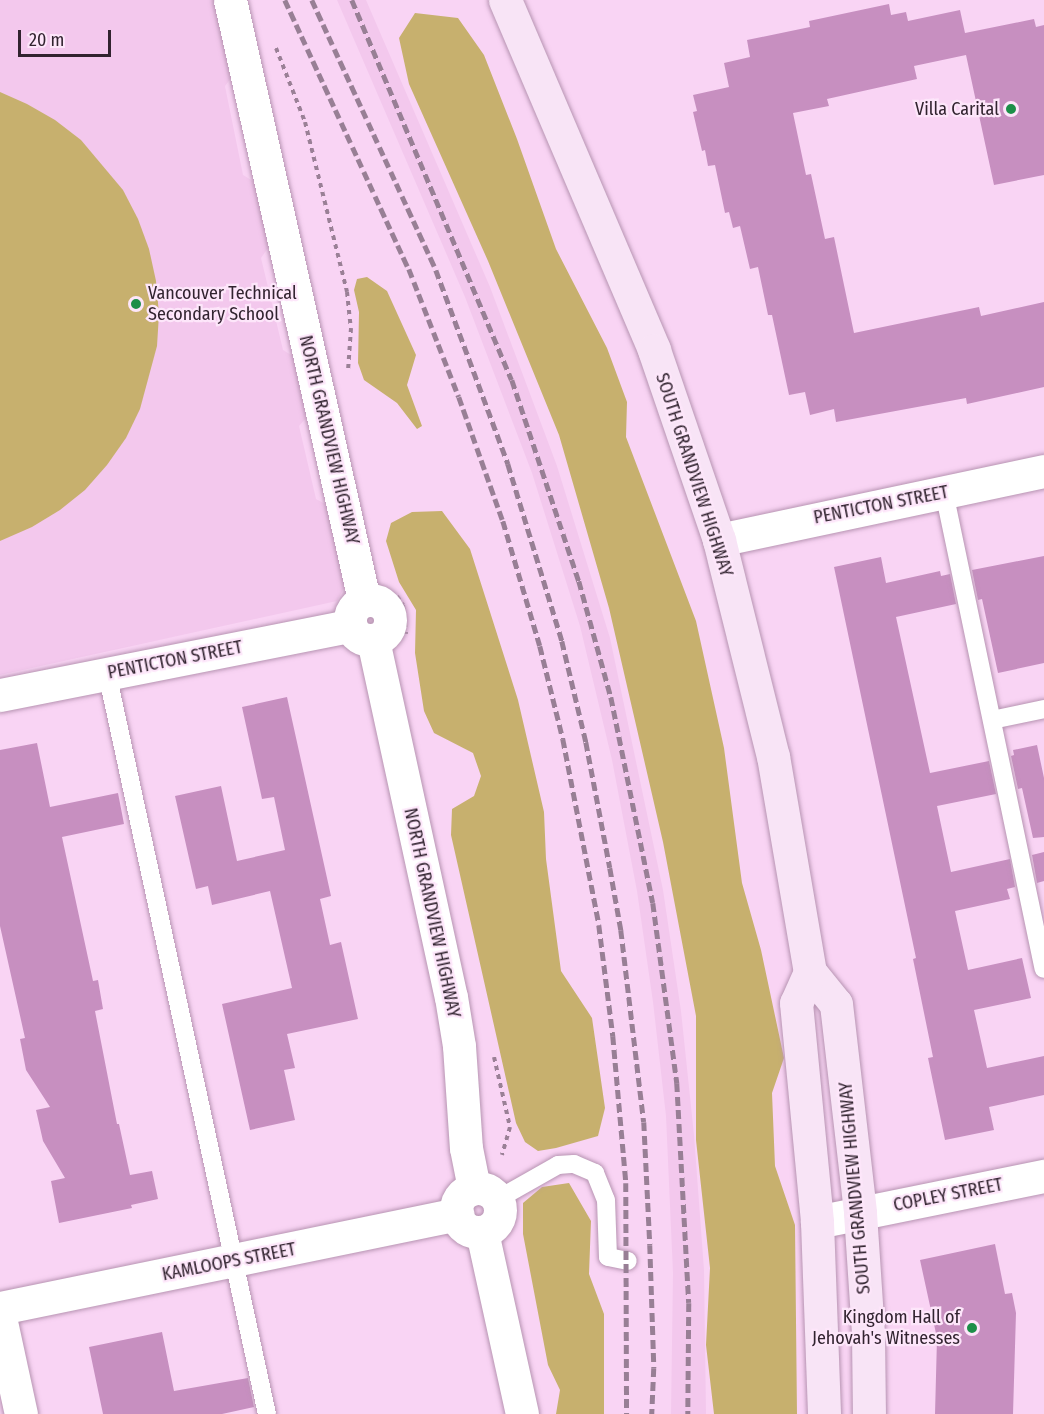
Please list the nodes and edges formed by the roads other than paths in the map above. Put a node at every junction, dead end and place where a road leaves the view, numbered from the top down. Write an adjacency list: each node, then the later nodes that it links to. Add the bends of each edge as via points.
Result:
1 (230, 0): 6 (street, NORTH GRANDVIEW HIGHWAY)
2 (505, 0): 5 (main road, SOUTH GRANDVIEW HIGHWAY, via 654,350)
3 (1044, 471): 4 (street, PENTICTON STREET)
4 (944, 492): 5 (street, PENTICTON STREET); 10 (lane)
5 (719, 540): 12 (main road, SOUTH GRANDVIEW HIGHWAY, via 773,756)
6 (362, 622): 7 (street, PENTICTON STREET); 14 (street, NORTH GRANDVIEW HIGHWAY, via 451,998 459,1046 466,1148)
7 (107, 673): 8 (street, PENTICTON STREET); 18 (lane)
8 (0, 695)
9 (1044, 709): 10 (lane)
10 (992, 720): 11 (lane)
11 (1044, 969)
12 (810, 972): 15 (main road, SOUTH GRANDVIEW HIGHWAY, via 836,1004); 16 (main road, via 796,1003)
13 (1044, 1176): 15 (street, COPLEY STREET)
14 (478, 1209): 17 (lane, via 558,1166 573,1164 595,1173 606,1200 608,1257); 18 (street, KAMLOOPS STREET); 23 (street, NORTH GRANDVIEW HIGHWAY)
15 (860, 1213): 16 (street, COPLEY STREET); 25 (main road, SOUTH GRANDVIEW HIGHWAY)
16 (817, 1222): 24 (main road)
17 (628, 1261)
18 (232, 1262): 19 (street, KAMLOOPS STREET); 22 (lane)
19 (0, 1308)
20 (0, 1317): 21 (street)
21 (21, 1414)
22 (267, 1414)
23 (522, 1414)
24 (824, 1414)
25 (869, 1414)

